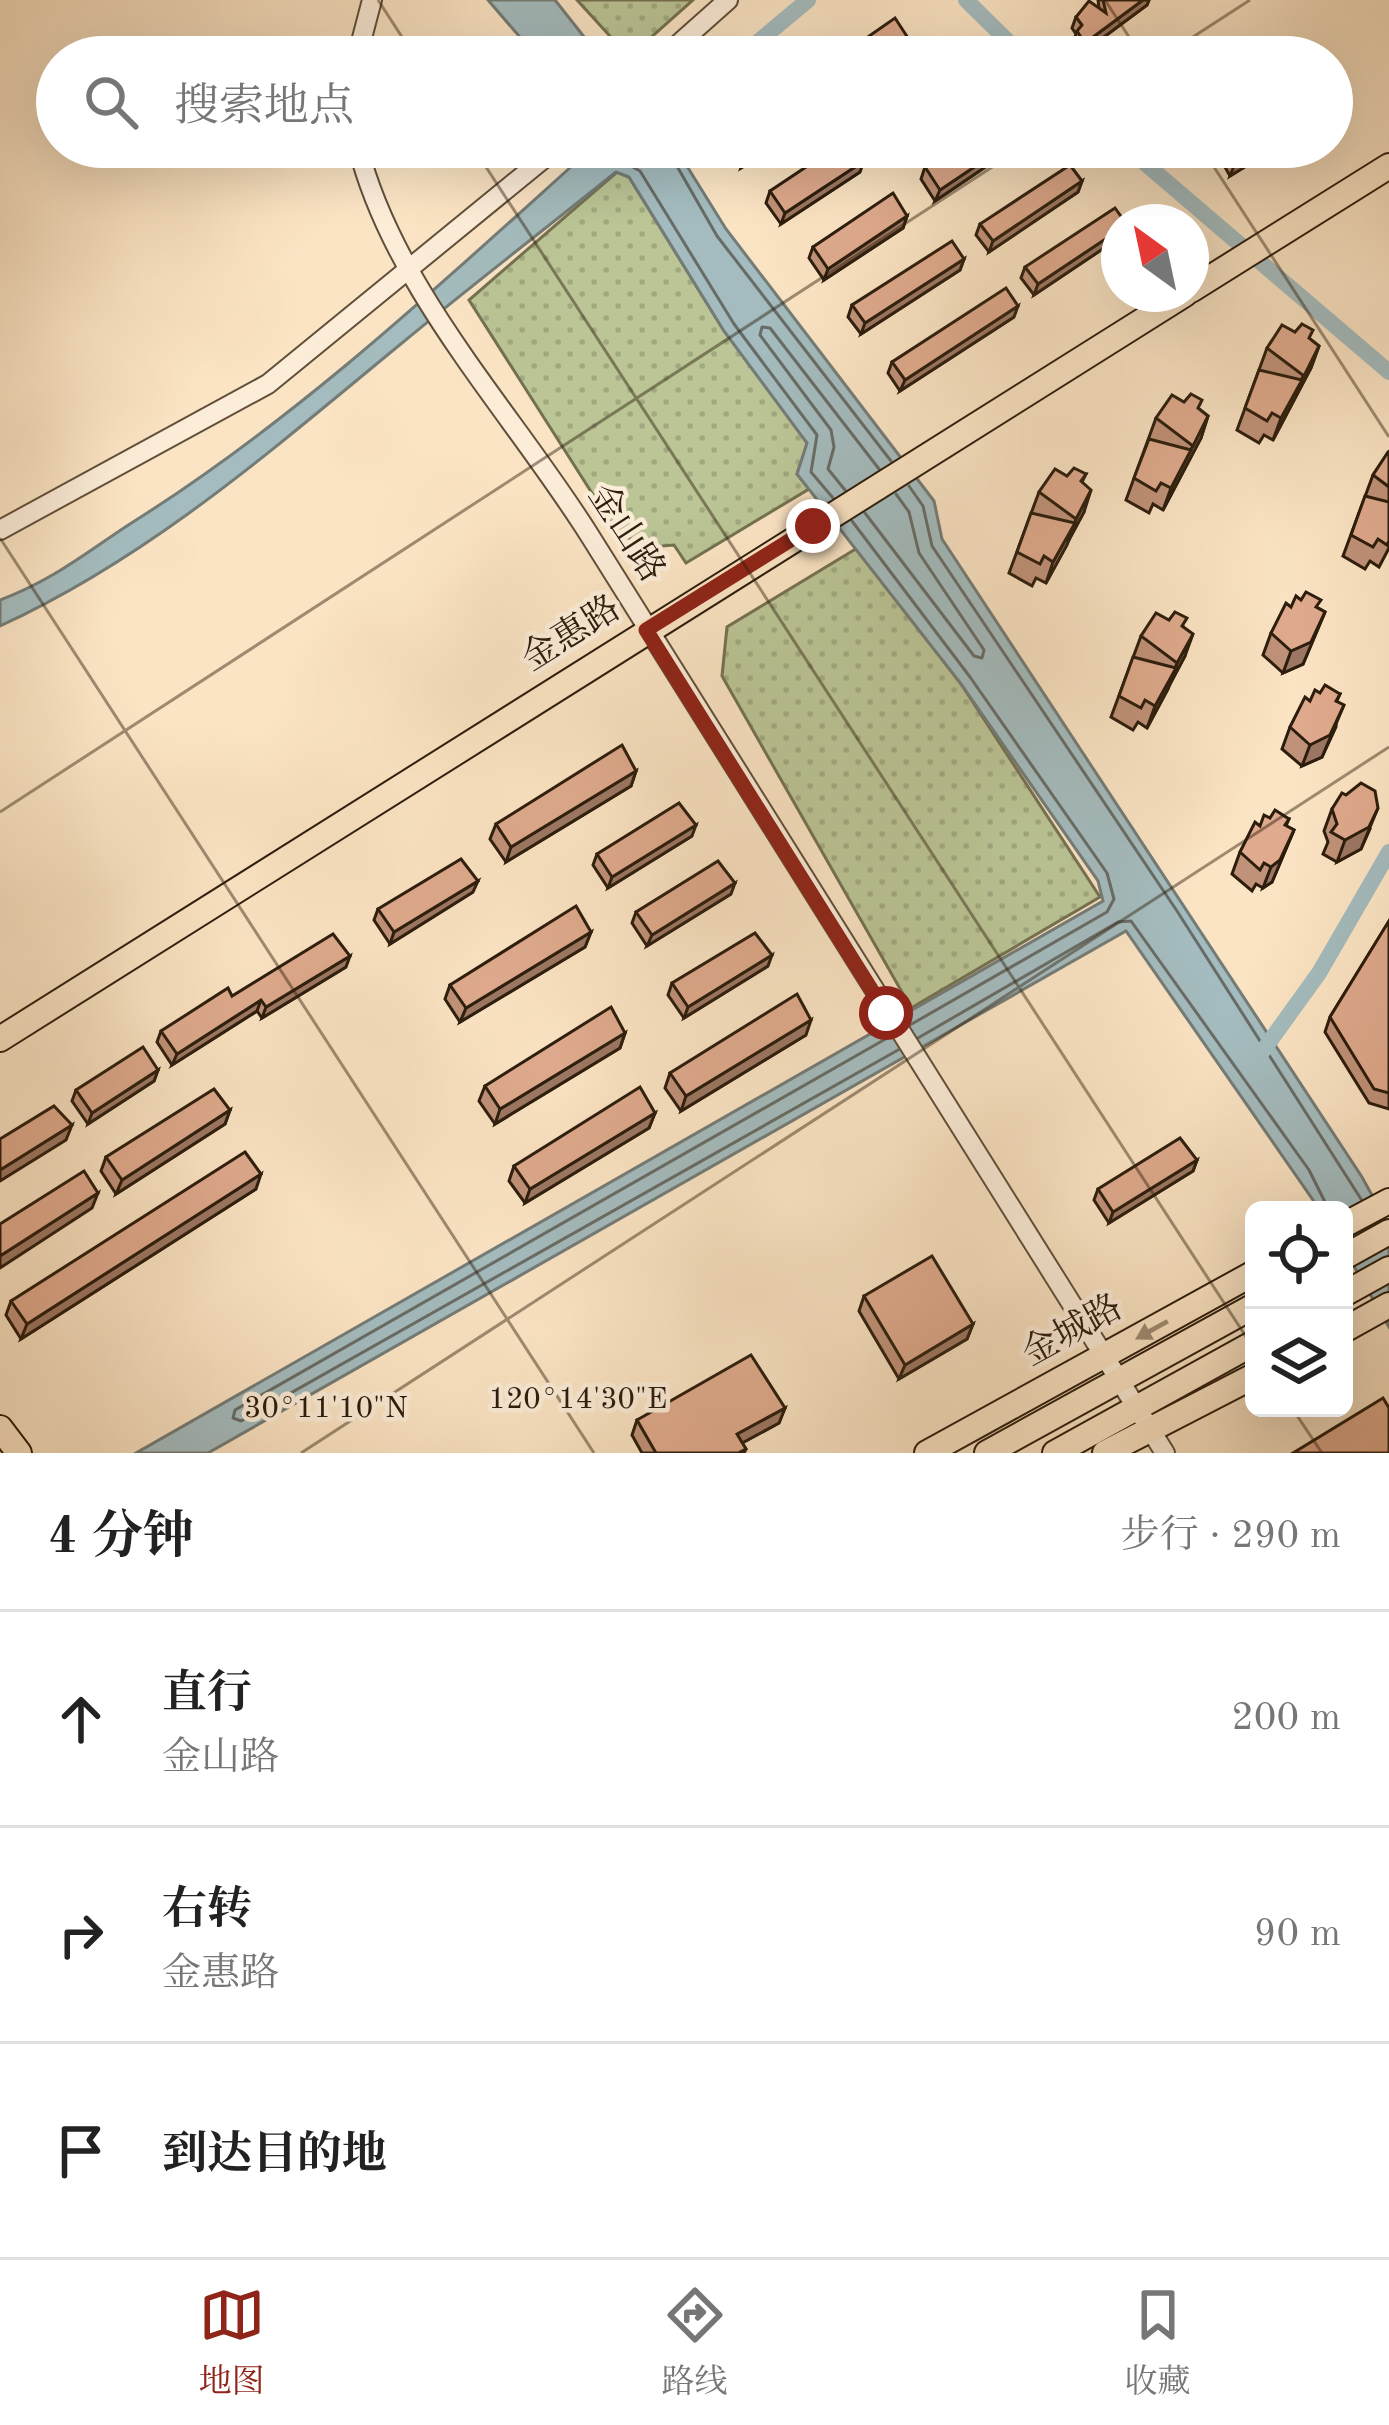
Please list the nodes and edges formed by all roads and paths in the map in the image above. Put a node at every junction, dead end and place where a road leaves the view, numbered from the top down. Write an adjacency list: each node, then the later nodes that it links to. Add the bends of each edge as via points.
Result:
1 (372, 0): 3 (street)
2 (728, 0): 4 (street)
3 (363, 36)
4 (688, 36)
5 (1389, 166): 9 (main road, 金惠路)
6 (365, 168): 8 (street, 金山路)
7 (534, 168): 8 (street)
8 (414, 272): 11 (street, via 268,384); 12 (street, 金山路)
9 (1209, 278)
10 (1155, 312): 12 (main road, 金惠路)
11 (0, 530)
12 (646, 630): 13 (main road, 金惠路); 25 (street, 金山路)
13 (0, 1039)
14 (1387, 1202): 15 (main road)
15 (1353, 1220)
16 (1389, 1232): 17 (main road)
17 (1353, 1252)
18 (1389, 1269): 20 (main road)
19 (1245, 1278): 25 (main road, 金城路, one-way to 25)
20 (1353, 1289)
21 (1248, 1309): 26 (main road, 金城路)
22 (1381, 1309): 23 (main road)
23 (1353, 1325)
24 (1245, 1349): 28 (main road)
25 (1105, 1356): 26 (street); 31 (main road, 金城路)
26 (1119, 1379): 28 (street); 32 (main road, 金城路)
27 (1245, 1379): 28 (main road)
28 (1143, 1418): 33 (main road); 34 (main road); 35 (street)
29 (0, 1428): 30 (main road)
30 (19, 1453)
31 (927, 1453)
32 (987, 1453)
33 (1055, 1453)
34 (1106, 1453)
35 (1165, 1453)

